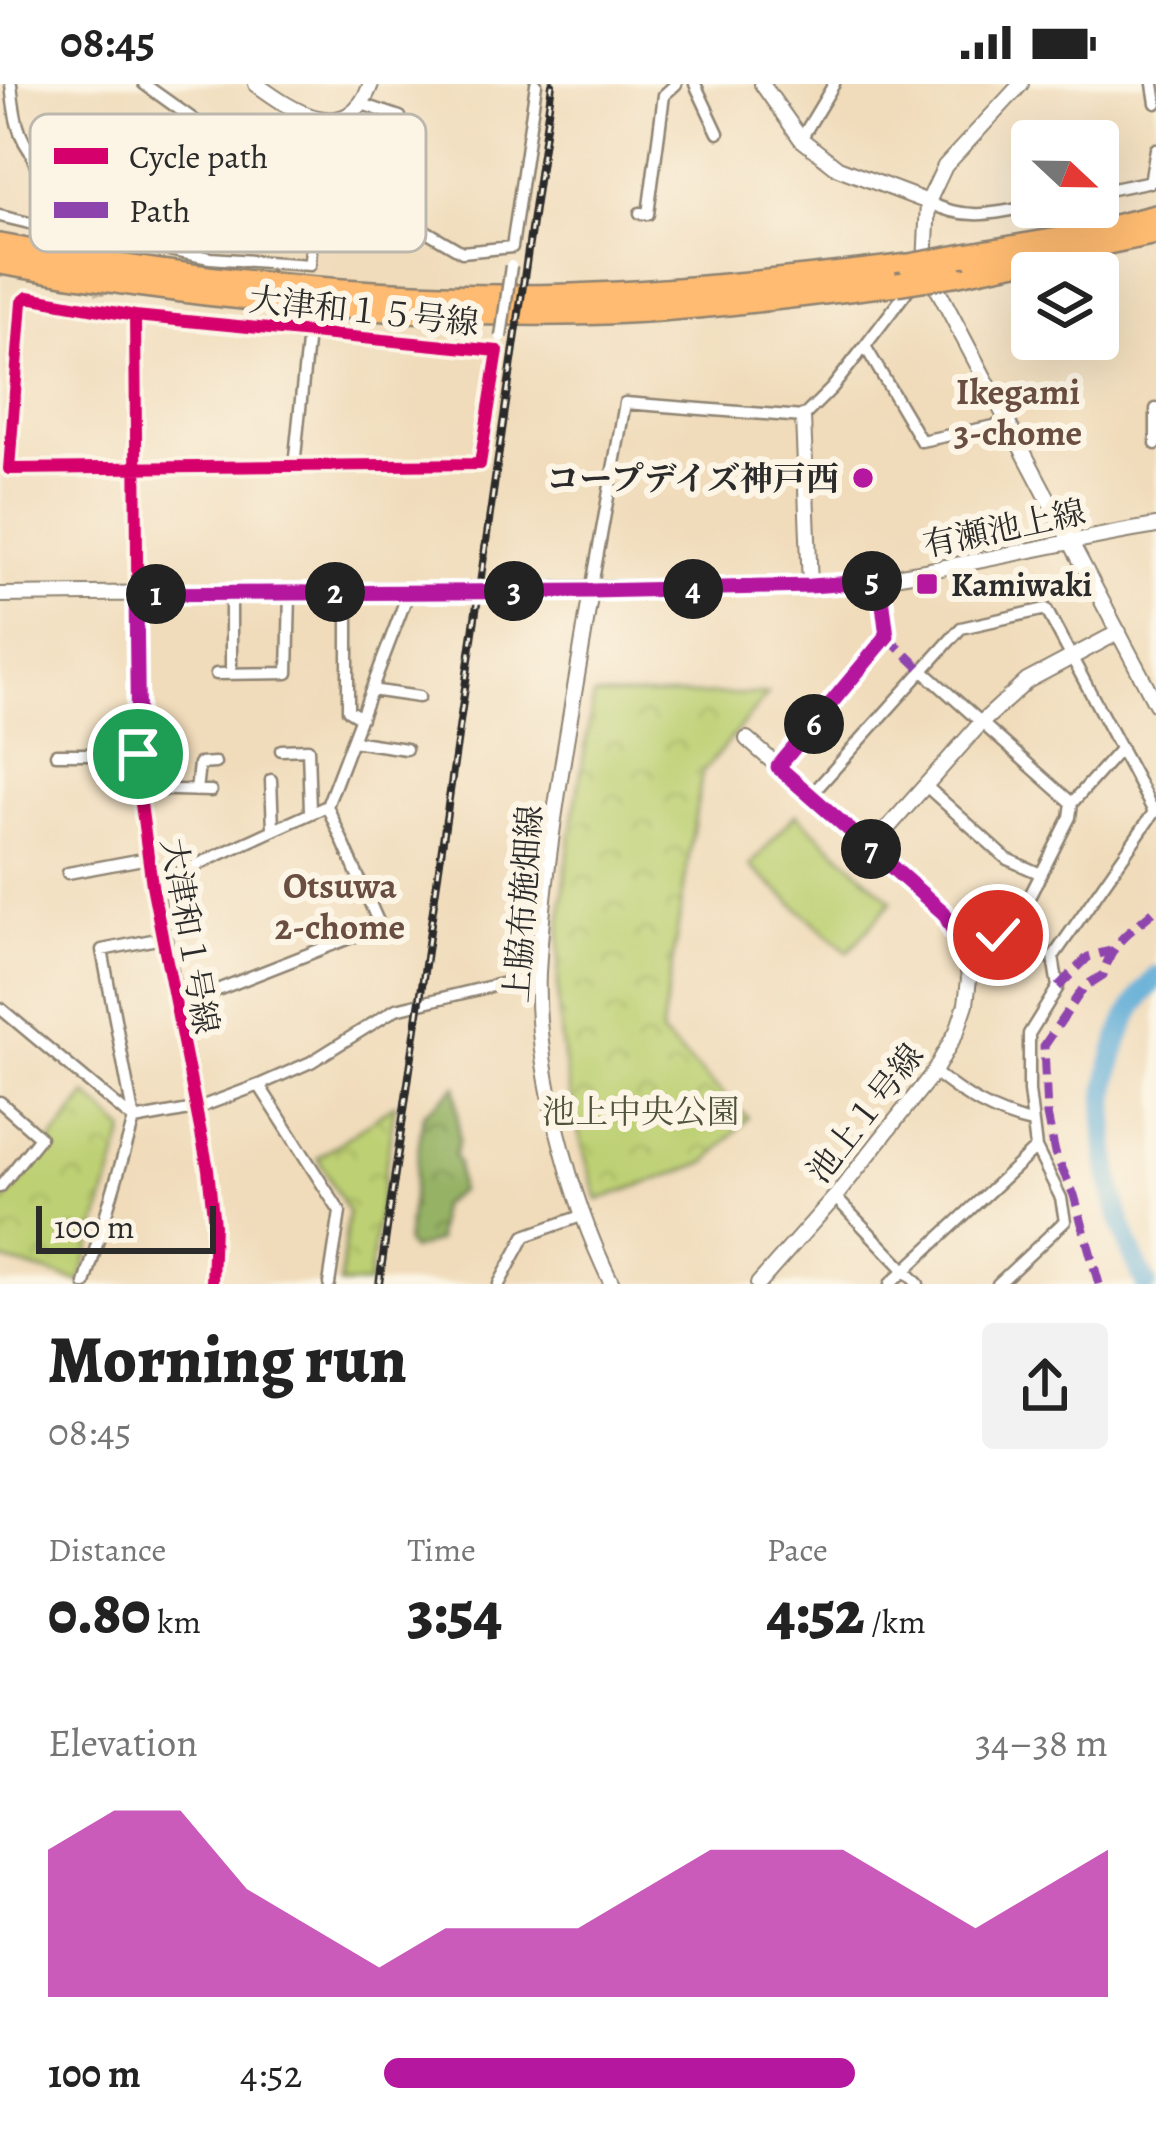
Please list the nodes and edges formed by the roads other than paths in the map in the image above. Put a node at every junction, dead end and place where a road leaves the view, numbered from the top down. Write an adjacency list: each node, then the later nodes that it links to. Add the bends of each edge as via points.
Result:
1 (11, 84): 21 (street, via 16,127)
2 (143, 84): 14 (street)
3 (256, 84): 15 (street)
4 (371, 84): 13 (street)
5 (536, 84): 33 (street)
6 (676, 84): 26 (street, via 664,95 648,214)
7 (695, 84): 18 (street)
8 (762, 84): 19 (street)
9 (834, 84): 19 (street)
10 (1153, 84): 12 (street)
11 (1011, 87): 24 (street, via 945,166)
12 (1156, 103)
13 (362, 104): 16 (street); 17 (street)
14 (185, 114)
15 (302, 114)
16 (344, 114)
17 (391, 114)
18 (718, 133)
19 (801, 139): 24 (street, via 838,168)
20 (1156, 149): 22 (street)
21 (30, 152)
22 (1153, 181): 23 (street)
23 (1119, 188)
24 (928, 202): 25 (street, via 964,215); 40 (street)
25 (1011, 211)
26 (640, 213)
27 (0, 216): 29 (street)
28 (1156, 216): 39 (highway)
29 (30, 223)
30 (426, 230): 33 (street, via 462,252)
31 (1156, 233): 39 (highway)
32 (0, 245): 34 (highway)
33 (512, 247): 44 (street, bridge)
34 (30, 250)
35 (38, 252): 40 (highway, via 410,293 593,294)
36 (179, 252): 37 (street, via 310,265)
37 (311, 252)
38 (0, 263): 40 (highway, via 280,303 564,314 762,301)
39 (959, 265): 40 (highway, bridge)
40 (910, 271): 43 (street); 47 (street)
41 (135, 316): 42 (street, 大津和１５号線); 50 (street); 50 (street, 大津和１５号線, via 22,302 9,469)
42 (308, 333): 44 (street, 大津和１５号線); 49 (street)
43 (866, 346): 46 (street); 47 (street, via 921,441)
44 (498, 351): 49 (street, 大津和１５号線, via 480,464)
45 (1156, 409): 48 (street)
46 (803, 417): 54 (street); 56 (street, via 625,403)
47 (1009, 423): 52 (street)
48 (1156, 444)
49 (294, 466): 50 (street, 大津和１５号線)
50 (136, 468): 60 (street)
51 (1156, 526): 52 (street, 有瀬池上線)
52 (1070, 540): 53 (street, 有瀬池上線); 62 (street)
53 (880, 581): 54 (street, 有瀬池上線); 80 (street, via 887,636)
54 (810, 586): 56 (street, 有瀬池上線)
55 (409, 591): 56 (street, 有瀬池上線); 58 (street, 有瀬池上線); 67 (street)
56 (591, 591): 98 (street, 上脇布施畑線, via 546,868)
57 (290, 592): 58 (street, 有瀬池上線); 59 (street, 有瀬池上線); 66 (street, via 288,674)
58 (348, 592): 70 (street, via 348,710)
59 (231, 593): 60 (street, 有瀬池上線); 66 (street)
60 (136, 594): 61 (street, 有瀬池上線); 78 (street, 大津和１号線)
61 (0, 595)
62 (1118, 632): 63 (street); 69 (street)
63 (1071, 656): 64 (street, via 1046,609 961,628); 71 (street, via 1027,681); 74 (street)
64 (922, 670): 71 (street); 86 (street)
65 (215, 674): 66 (street)
66 (231, 674)
67 (371, 690): 68 (street); 70 (street)
68 (419, 697)
69 (1156, 704)
70 (361, 718): 73 (street)
71 (980, 724): 82 (street); 87 (street)
72 (747, 739): 80 (street)
73 (352, 741): 76 (street); 88 (street)
74 (1121, 748): 87 (street); 106 (street, via 1154,812 1053,956 1058,986 1029,1034)
75 (280, 749): 89 (street, via 308,749)
76 (406, 749)
77 (56, 754): 78 (street)
78 (138, 754): 83 (street, 大津和１号線)
79 (215, 763): 84 (street, via 199,764)
80 (778, 767): 86 (street)
81 (271, 780): 90 (street)
82 (926, 786): 91 (street); 94 (street, via 1007,859)
83 (139, 789): 84 (street); 92 (street, 大津和１号線)
84 (196, 791): 85 (street)
85 (211, 791)
86 (811, 795): 91 (street)
87 (1072, 802): 94 (street)
88 (327, 806): 89 (street); 99 (street, via 380,926)
89 (310, 811): 90 (street)
90 (273, 828): 95 (street)
91 (870, 848): 97 (street, via 944,913)
92 (148, 858): 93 (street); 95 (street, 大津和１号線)
93 (68, 873)
94 (1041, 874): 97 (street, via 1019,917)
95 (152, 885): 96 (street, 大津和１号線)
96 (162, 938): 99 (street, 大津和１号線); 105 (street, via 102,950)
97 (966, 954): 101 (street, 池上１号線, via 966,1004)
98 (538, 975): 102 (street, via 396,1009); 110 (street, 上脇布施畑線, via 552,1094)
99 (174, 1007): 104 (street, 大津和１号線)
100 (0, 1009): 105 (street)
101 (934, 1072): 106 (street, via 965,1097); 109 (street, 池上１号線)
102 (259, 1085): 104 (street); 114 (street, via 340,1212)
103 (0, 1102): 108 (street, via 40,1136)
104 (195, 1109): 105 (street); 113 (street, 大津和１号線, via 214,1225)
105 (134, 1120): 112 (street)
106 (1031, 1123): 107 (street)
107 (1036, 1148): 111 (street); 120 (street, via 1065,1222)
108 (0, 1187)
109 (836, 1197): 111 (street); 117 (street, 池上１号線)
110 (581, 1216): 115 (street, via 525,1236); 116 (street, 上脇布施畑線)
111 (905, 1270): 118 (street); 119 (street)
112 (85, 1284)
113 (212, 1284)
114 (329, 1284)
115 (499, 1284)
116 (612, 1284)
117 (758, 1284)
118 (890, 1284)
119 (918, 1284)
120 (998, 1284)

